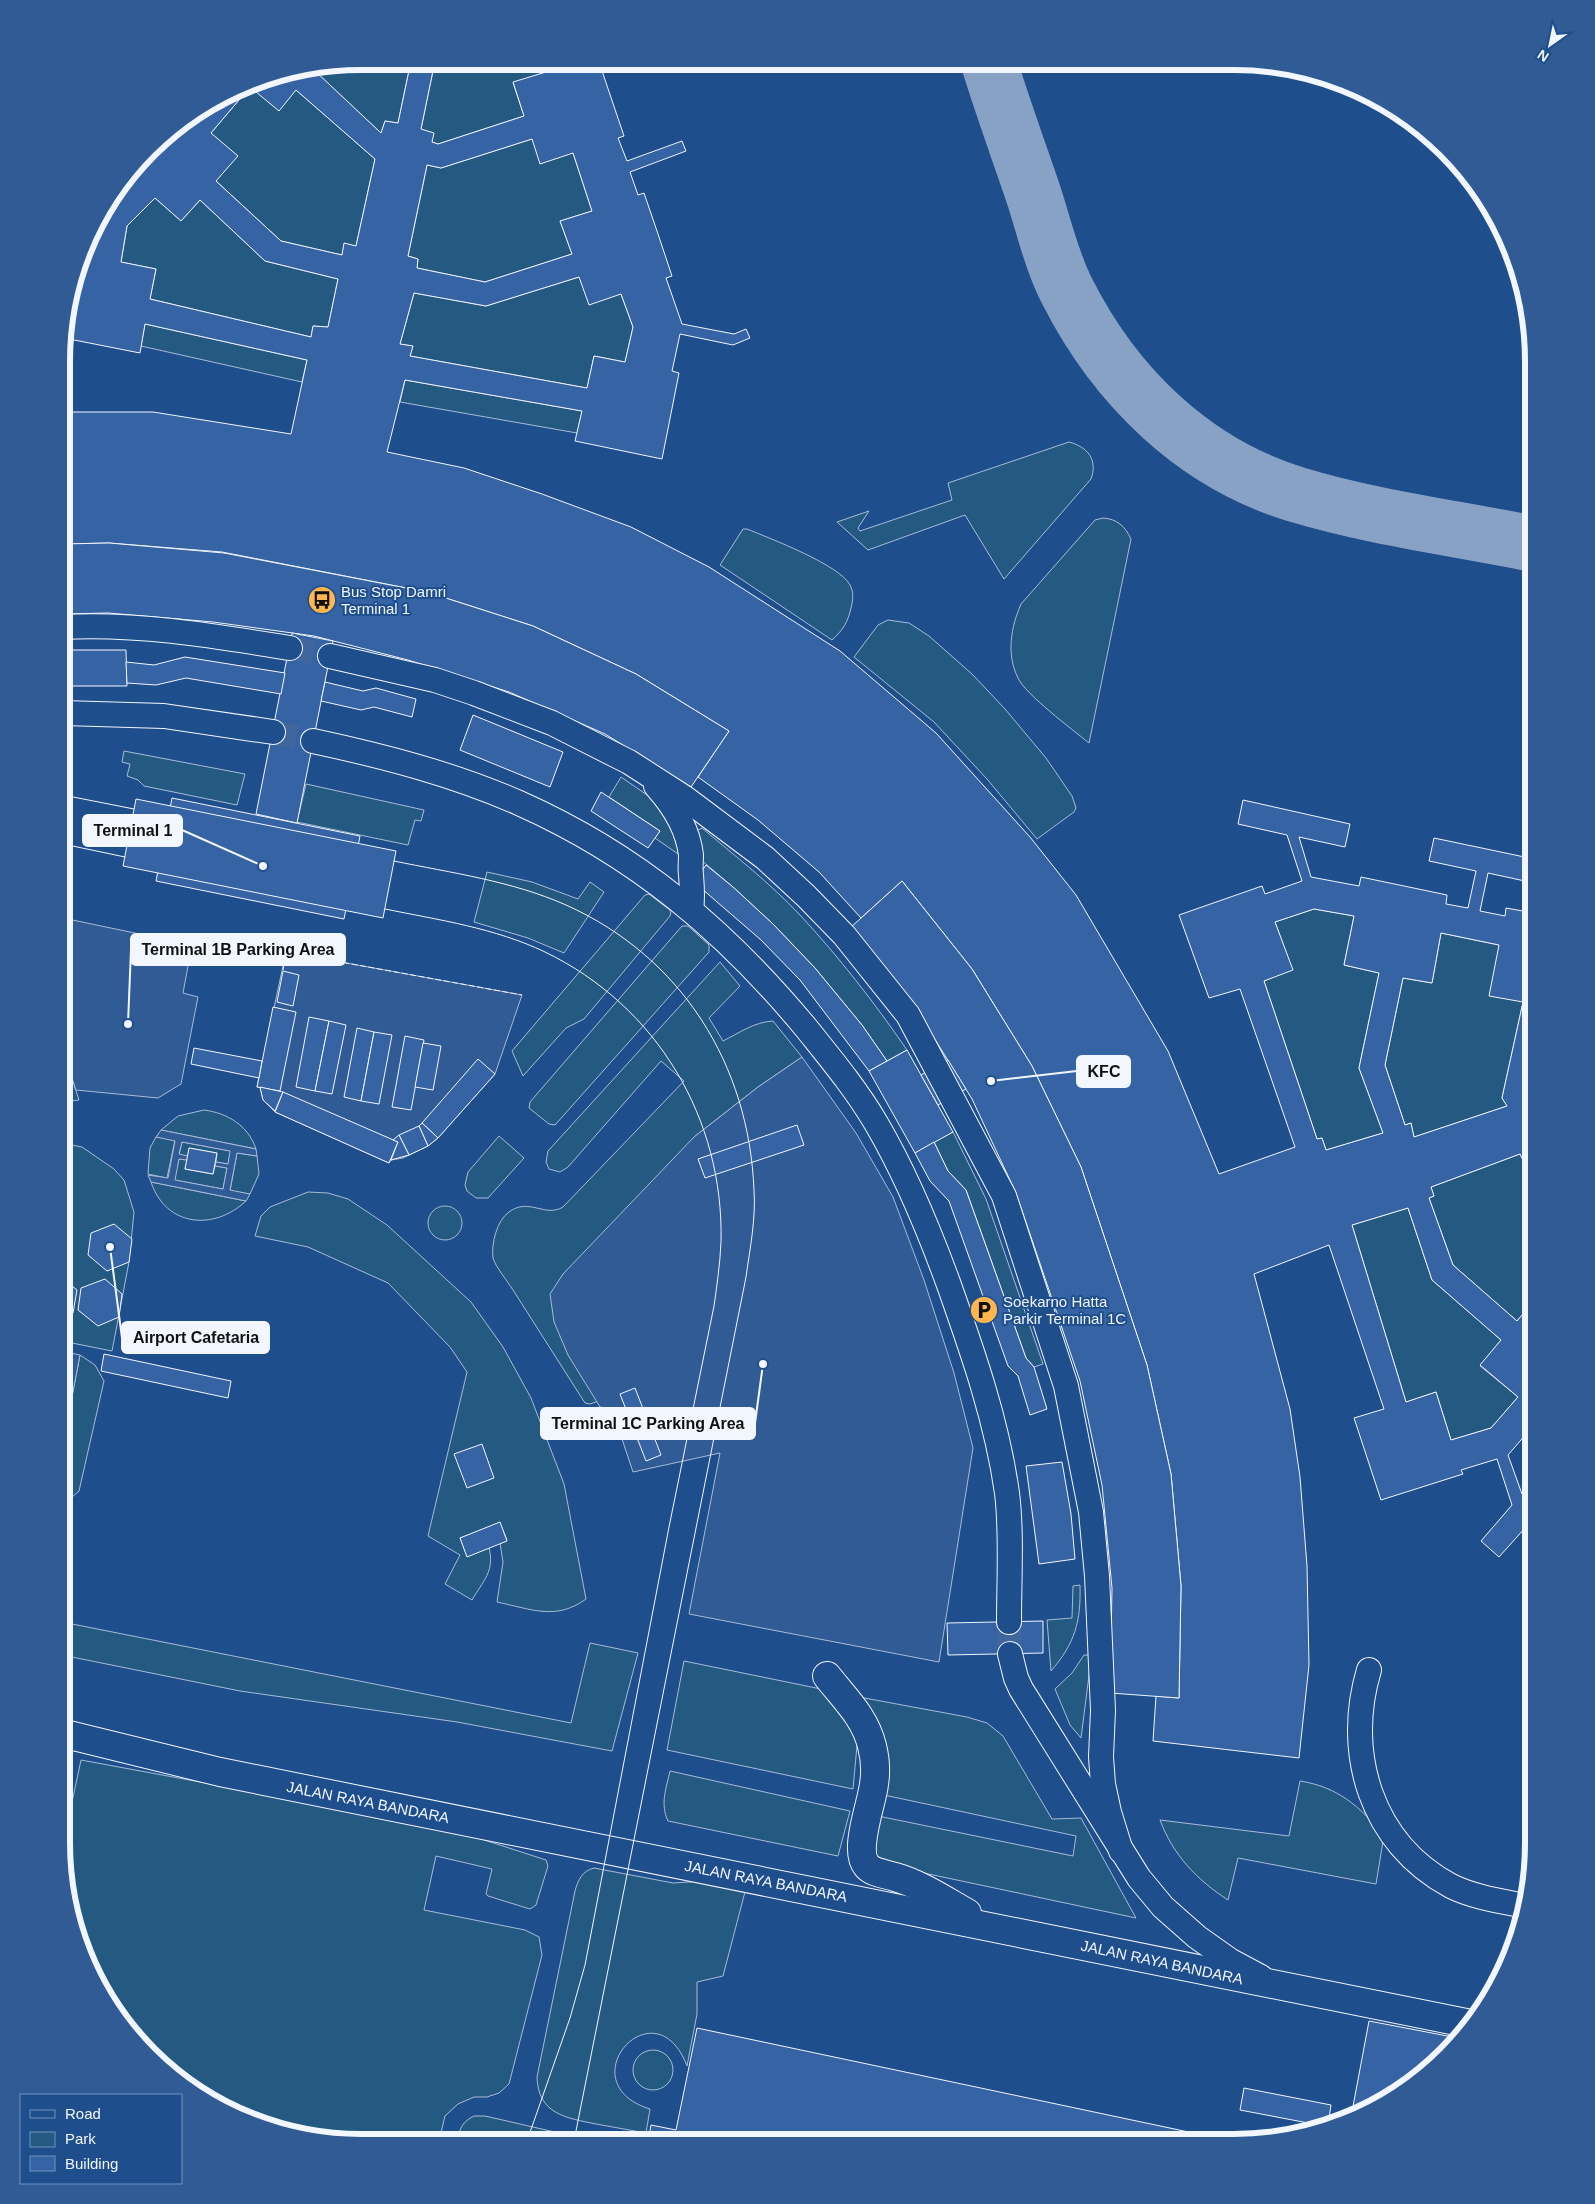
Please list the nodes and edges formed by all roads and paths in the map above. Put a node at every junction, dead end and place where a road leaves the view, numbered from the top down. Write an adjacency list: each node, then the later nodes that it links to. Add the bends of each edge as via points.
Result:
1 (70, 627): 2 (street, via 149,629)
2 (290, 648)
3 (330, 656): 7 (street, via 435,680 483,696 552,722)
4 (70, 713): 5 (street, via 164,716)
5 (273, 732)
6 (313, 741): 8 (street, via 442,774 519,803 594,841)
7 (629, 762): 8 (street, via 651,781 680,819 691,854); 14 (street, via 685,798 765,858 844,935 908,1015 1004,1196 1066,1386 1091,1512 1103,1710 1102,1766 1109,1812)
8 (691, 910): 9 (street, via 764,978 836,1064 876,1124 920,1210 959,1311 985,1391 1001,1461 1007,1494)
9 (1009, 1622)
10 (1010, 1654): 14 (street, via 1021,1689)
11 (1370, 1670): 15 (street, via 1361,1707 1360,1752 1372,1798 1395,1838 1412,1858 1452,1886)
12 (827, 1676): 16 (main road, via 857,1711 866,1728 874,1760 874,1784 863,1835 862,1860 868,1868 921,1888)
13 (70, 1735): 16 (main road, JALAN RAYA BANDARA, via 220,1772)
14 (1121, 1850): 17 (street, via 1164,1907 1197,1937 1231,1961)
15 (1518, 1905)
16 (991, 1926): 17 (main road, JALAN RAYA BANDARA)
17 (1277, 1985): 18 (main road, JALAN RAYA BANDARA)
18 (1463, 2022)

